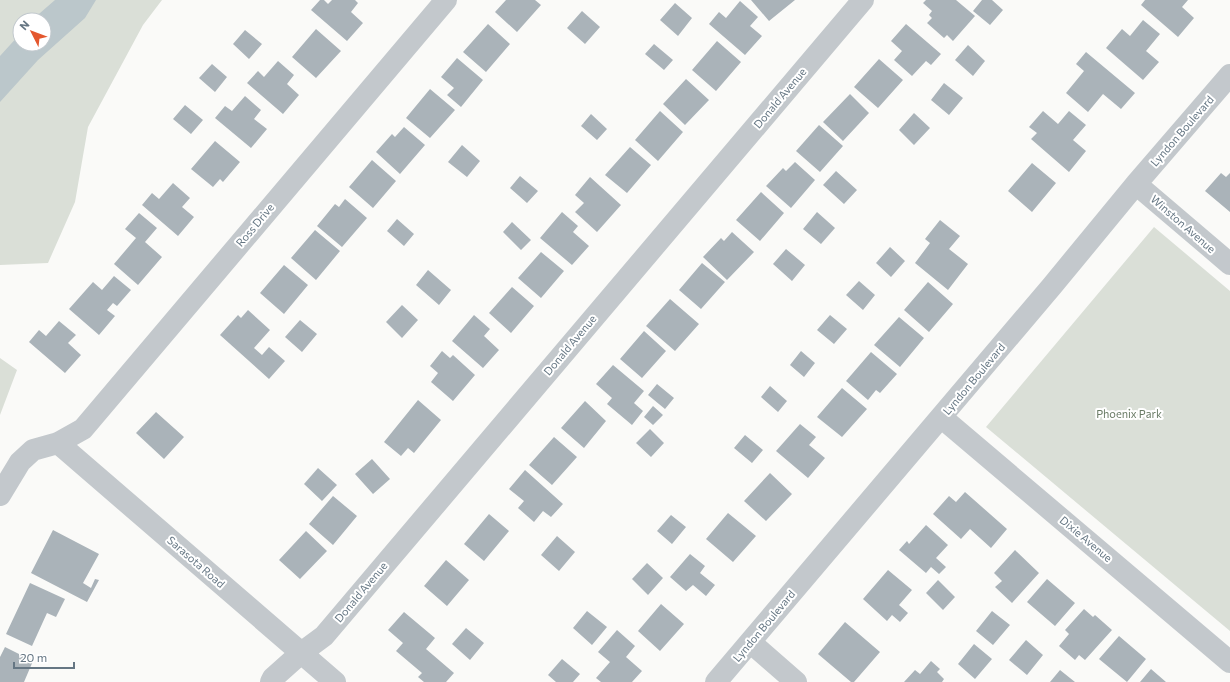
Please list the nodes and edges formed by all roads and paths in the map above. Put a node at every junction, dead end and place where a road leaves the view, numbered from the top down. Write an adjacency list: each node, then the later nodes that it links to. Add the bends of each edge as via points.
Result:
1 (446, 0): 7 (street, Ross Drive, via 82,429)
2 (863, 0): 10 (street, Donald Avenue, via 324,636)
3 (1230, 75): 4 (street, Lyndon Boulevard)
4 (1136, 184): 5 (street, Winston Avenue); 6 (street, Lyndon Boulevard)
5 (1230, 264)
6 (942, 417): 9 (street, Lyndon Boulevard); 11 (street, Dixie Avenue)
7 (58, 443): 8 (street, Ross Drive, via 33,450 20,462); 10 (street, Sarasota Road)
8 (4, 489)
9 (750, 642): 14 (street, Lyndon Boulevard); 15 (street)
10 (301, 653): 12 (street, Donald Avenue); 13 (street, Sarasota Road)
11 (1230, 662)
12 (271, 682)
13 (335, 682)
14 (716, 682)
15 (796, 682)

